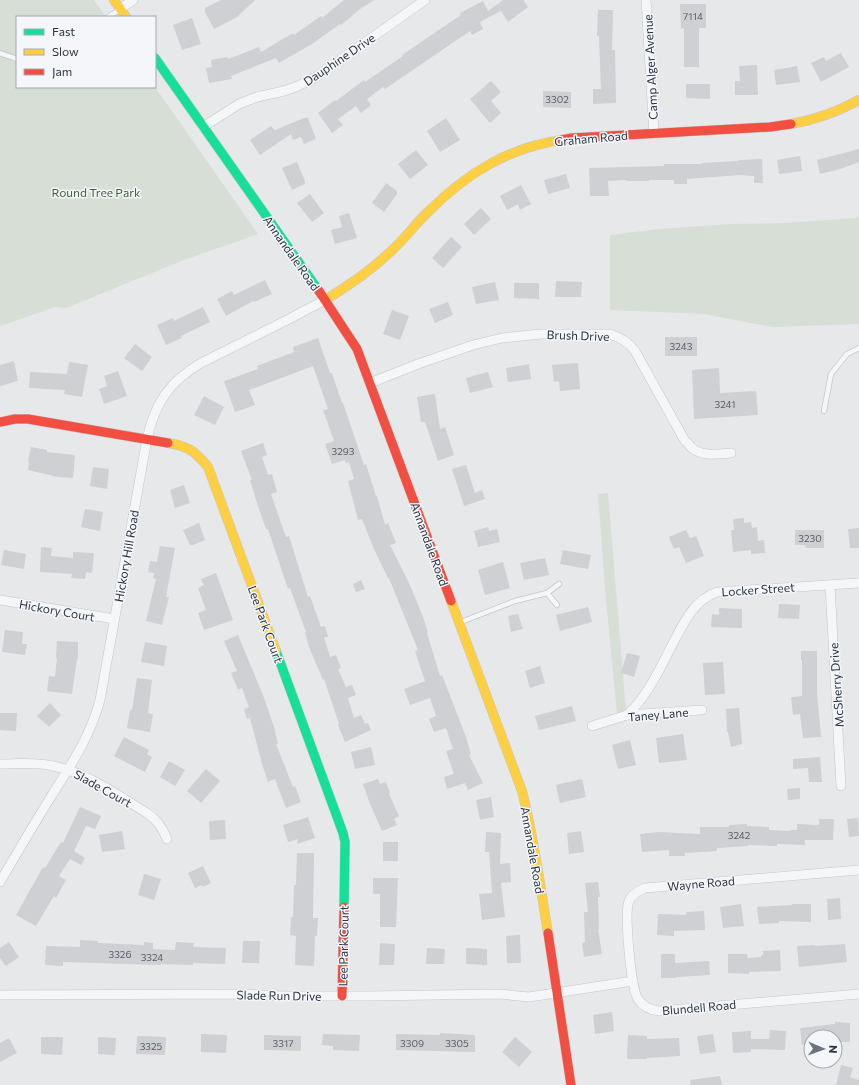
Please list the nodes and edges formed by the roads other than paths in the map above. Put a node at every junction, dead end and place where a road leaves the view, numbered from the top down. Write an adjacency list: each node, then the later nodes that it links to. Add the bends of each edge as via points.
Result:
1 (114, 0): 5 (street)
2 (133, 0): 5 (street)
3 (425, 0): 12 (street, Dauphine Drive, via 316,77 284,91 239,104)
4 (646, 0): 13 (street, Camp Alger Avenue)
5 (120, 9): 6 (lane); 7 (street)
6 (110, 16)
7 (125, 16)
8 (0, 53): 9 (lane)
9 (16, 59)
10 (156, 59): 12 (street, Annandale Road)
11 (859, 100): 13 (street, Graham Road, via 838,111 794,124)
12 (204, 127): 14 (street, Annandale Road)
13 (654, 134): 14 (street, Graham Road, via 558,140 534,145 488,164 451,189 398,245 374,266)
14 (325, 300): 16 (street, Annandale Road, via 357,349); 19 (street, Hickory Hill Road, via 190,369 176,381 157,407)
15 (859, 348): 17 (lane, via 847,354 832,374)
16 (370, 383): 20 (street, Brush Drive, via 473,345 502,338 557,333 610,334 630,344 636,351 685,441 692,448 709,454); 28 (street, Annandale Road)
17 (824, 411)
18 (0, 422): 19 (street, Lee Park Court, via 28,419)
19 (147, 439): 27 (street, Hickory Hill Road); 42 (street, Lee Park Court, via 181,445 191,450 201,458 210,472 343,833 345,842)
20 (731, 453)
21 (859, 583): 23 (street, Locker Street)
22 (559, 584): 24 (lane)
23 (830, 585): 30 (street, Locker Street, via 717,592 709,595 682,624 643,697); 34 (street, McSherry Drive)
24 (547, 593): 26 (lane); 28 (lane)
25 (0, 600): 27 (street, Hickory Court)
26 (557, 605)
27 (114, 619): 33 (street, Hickory Hill Road, via 97,713)
28 (459, 623): 39 (street, Annandale Road, via 522,791 529,819)
29 (702, 710): 30 (street, Taney Lane)
30 (626, 715): 31 (street, Taney Lane)
31 (592, 726)
32 (0, 764): 33 (street, Slade Court, via 51,765)
33 (69, 769): 35 (street, Slade Court, via 156,819); 37 (street, Hickory Hill Road)
34 (842, 786)
35 (167, 838)
36 (859, 870): 38 (street, Wayne Road, via 645,888 638,891 632,896 627,907)
37 (0, 882)
38 (633, 981): 39 (street); 40 (street, Blundell Road, via 638,1000 645,1007 659,1011)
39 (557, 993): 42 (street, Slade Run Drive, via 530,997 499,994); 43 (street, Annandale Road)
40 (859, 994)
41 (0, 995): 42 (street, Slade Run Drive)
42 (342, 996)
43 (571, 1085)

